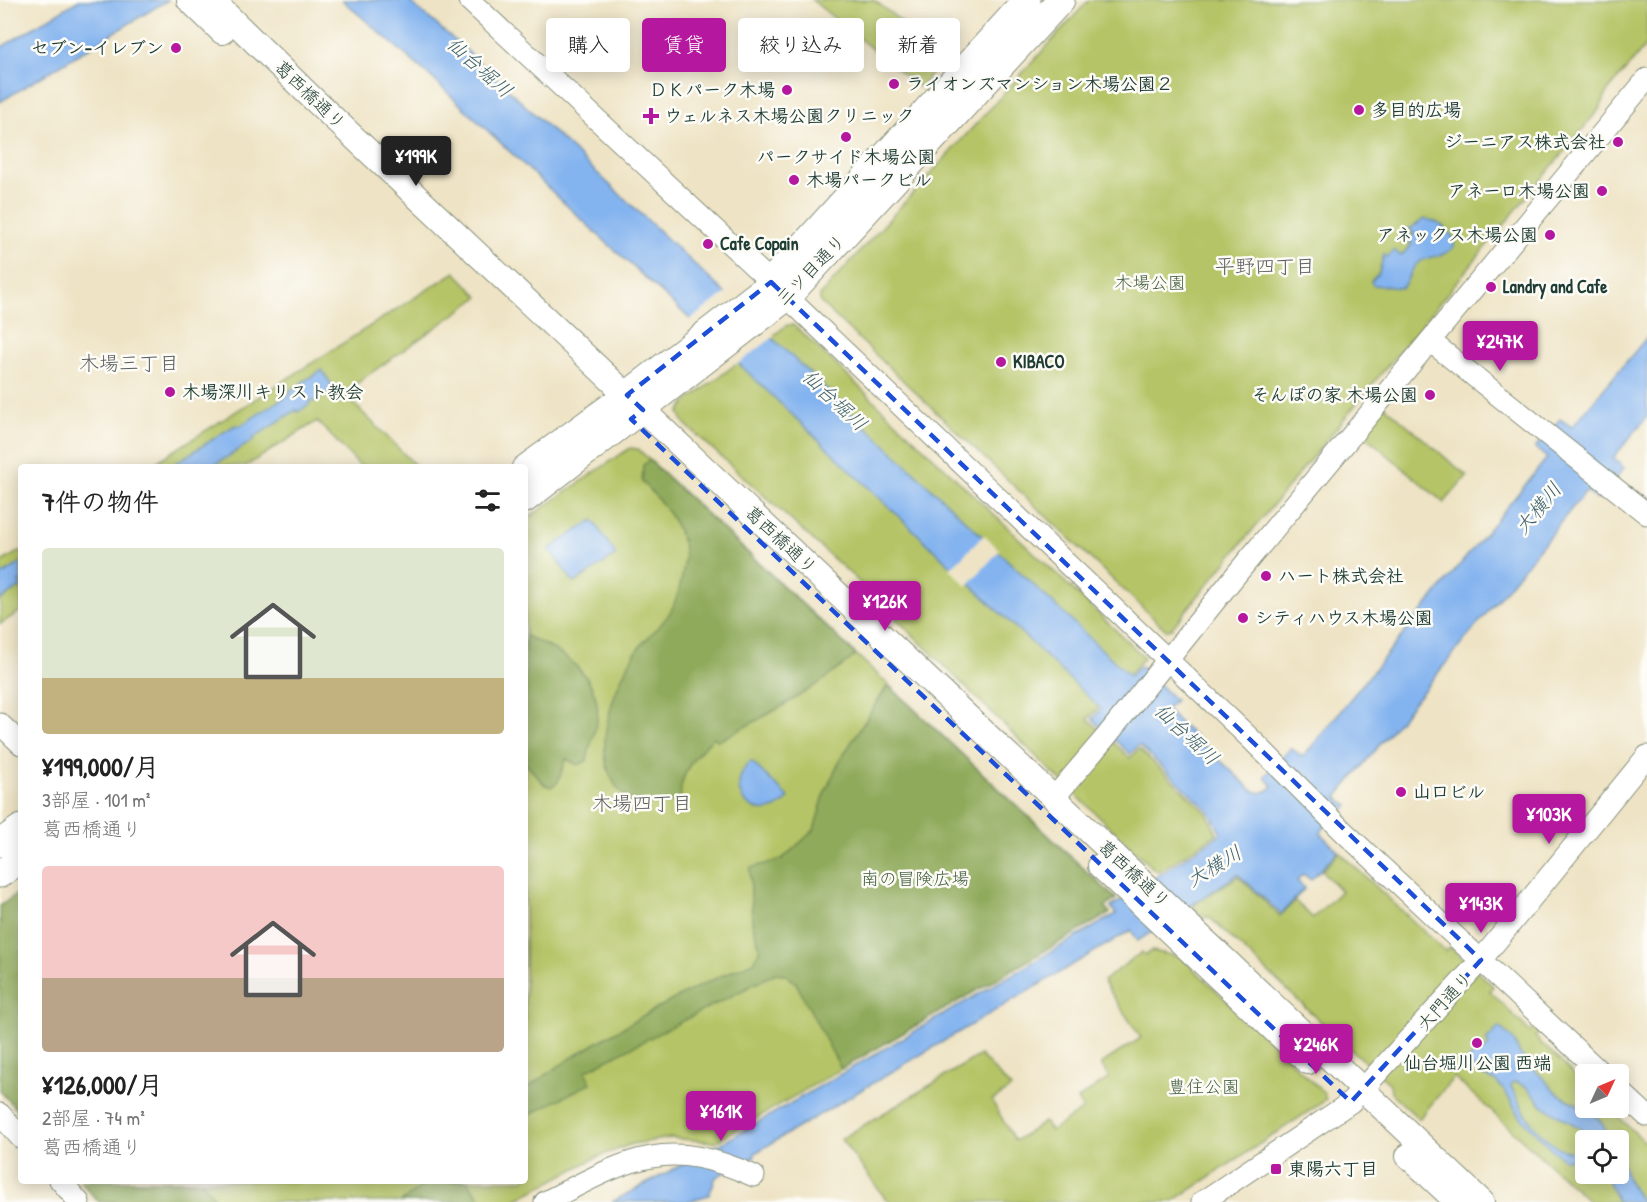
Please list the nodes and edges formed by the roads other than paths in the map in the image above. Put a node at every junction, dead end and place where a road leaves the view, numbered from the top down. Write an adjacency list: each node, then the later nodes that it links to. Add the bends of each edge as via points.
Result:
1 (189, 0): 9 (main road, 葛西橋通り)
2 (212, 0): 9 (main road, 葛西橋通り)
3 (470, 0): 7 (street)
4 (1060, 0): 5 (main road, 三ツ目通り)
5 (1021, 9): 7 (main road, 三ツ目通り)
6 (1647, 79): 8 (street)
7 (775, 294): 9 (main road, 三ツ目通り); 13 (street)
8 (1430, 341): 12 (street); 13 (street)
9 (629, 407): 10 (main road, 三ツ目通り); 11 (main road, 三ツ目通り); 17 (main road, 葛西橋通り); 22 (main road, 葛西橋通り)
10 (528, 467)
11 (528, 496)
12 (1647, 514)
13 (1167, 659): 17 (street); 23 (street)
14 (0, 724): 15 (street)
15 (18, 741)
16 (1647, 756): 23 (street, 大門通り)
17 (1053, 799): 22 (main road, 葛西橋通り)
18 (18, 830): 19 (main road)
19 (0, 843)
20 (18, 861): 21 (main road)
21 (0, 874)
22 (1135, 887): 25 (main road, 葛西橋通り)
23 (1481, 960): 24 (street); 25 (street, 大門通り)
24 (1591, 1064)
25 (1357, 1096): 34 (street, 大門通り); 35 (main road, 葛西橋通り); 36 (main road, 葛西橋通り)
26 (1629, 1099): 28 (street)
27 (0, 1114): 29 (street)
28 (1647, 1116)
29 (18, 1135)
30 (745, 1172): 33 (street, via 694,1156 656,1155 606,1170)
31 (63, 1184): 32 (street)
32 (79, 1202)
33 (545, 1202)
34 (1202, 1202)
35 (1457, 1202)
36 (1482, 1202)

